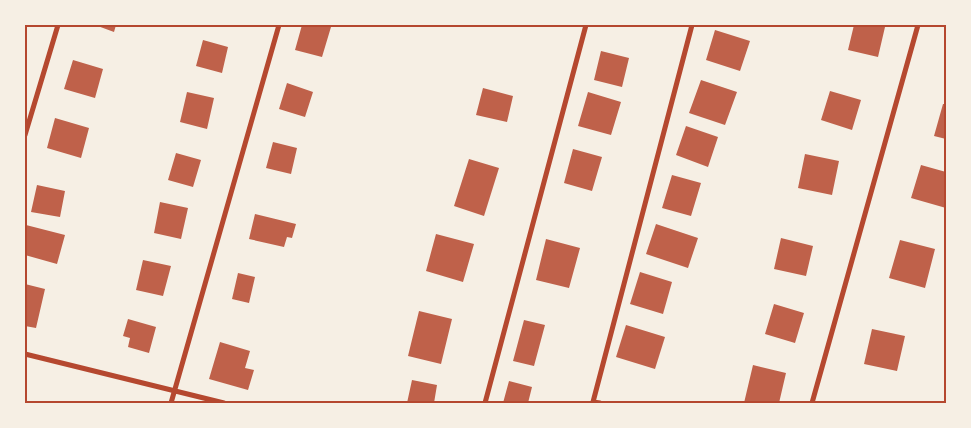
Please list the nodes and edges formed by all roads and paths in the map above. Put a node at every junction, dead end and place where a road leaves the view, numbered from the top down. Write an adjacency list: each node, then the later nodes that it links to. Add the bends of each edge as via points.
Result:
1 (58, 25): 6 (street)
2 (279, 25): 8 (street)
3 (586, 25): 11 (street)
4 (692, 25): 12 (street, via 593,402)
5 (918, 25): 13 (street)
6 (25, 135)
7 (25, 354): 8 (street)
8 (174, 391): 9 (street); 10 (street)
9 (171, 403)
10 (224, 403)
11 (485, 403)
12 (600, 403)
13 (812, 403)

